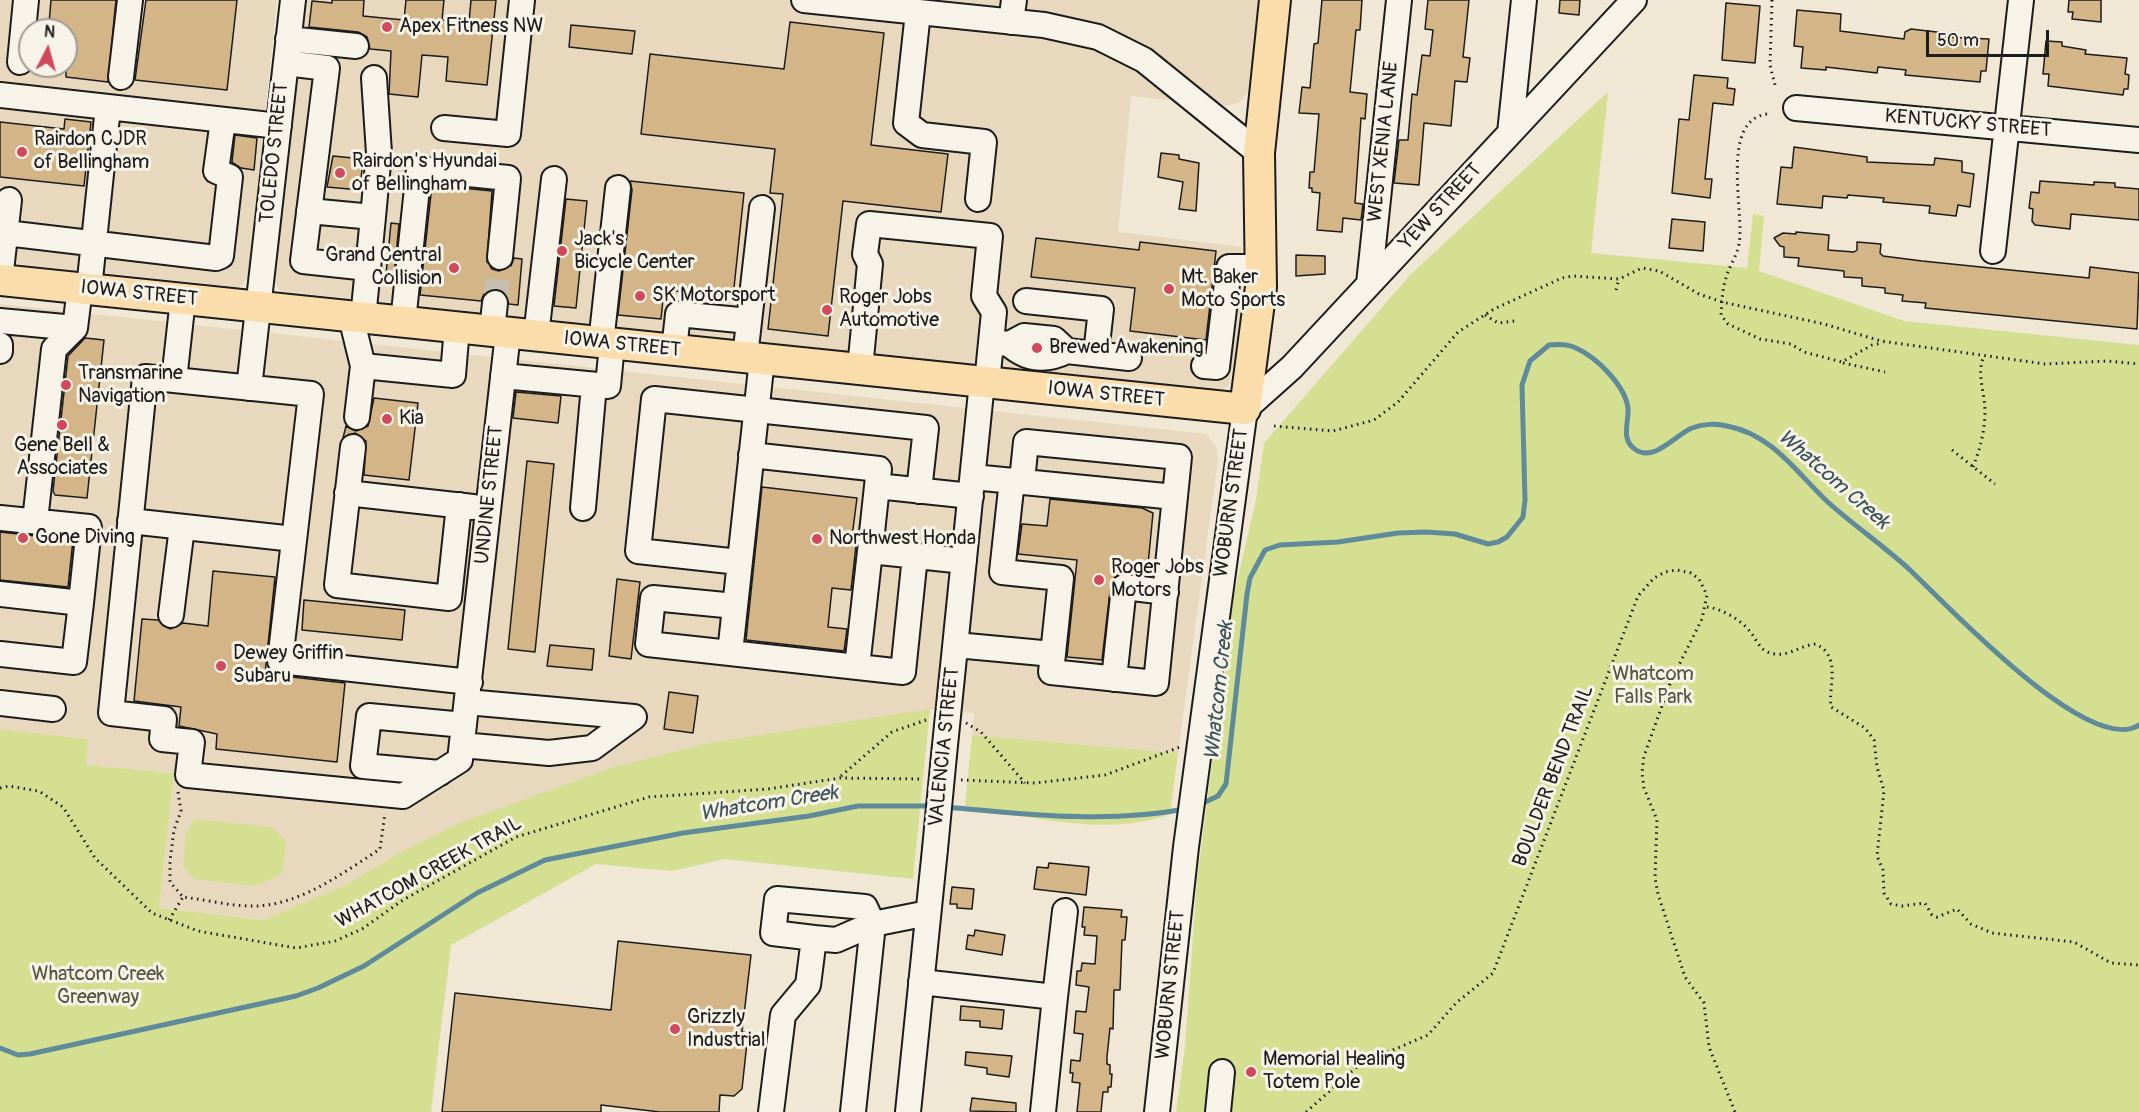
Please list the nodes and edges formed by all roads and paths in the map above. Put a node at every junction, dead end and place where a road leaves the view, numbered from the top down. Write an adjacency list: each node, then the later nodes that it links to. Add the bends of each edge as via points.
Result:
1 (26, 0): 14 (street)
2 (130, 0): 18 (street)
3 (293, 0): 15 (street, TOLEDO STREET)
4 (522, 0): 28 (street, via 508,135)
5 (804, 0): 12 (street)
6 (1275, 0): 32 (main road, WOBURN STREET)
7 (1399, 0): 49 (street, WEST XENIA LANE)
8 (1524, 0): 29 (street)
9 (1634, 0): 29 (street, YEW STREET)
10 (1772, 0): 20 (path, via 1770,65)
11 (2021, 0): 27 (street)
12 (904, 7): 13 (street); 36 (street, via 906,123 922,135 984,142)
13 (1013, 11): 32 (street, via 1121,47 1167,77)
14 (24, 18)
15 (288, 39): 16 (street); 17 (street, TOLEDO STREET)
16 (356, 46)
17 (286, 63): 26 (street, TOLEDO STREET); 33 (street, via 327,68)
18 (122, 77)
19 (374, 78): 40 (street, via 379,153)
20 (1775, 85)
21 (0, 95): 22 (street)
22 (108, 107): 25 (street); 42 (street)
23 (1796, 108): 27 (street, KENTUCKY STREET)
24 (1767, 114): 54 (path, via 1750,121 1744,130 1736,189 1740,242 1726,276)
25 (222, 120): 26 (street); 42 (street, via 216,171 230,177 221,256)
26 (279, 126): 31 (street, TOLEDO STREET)
27 (2008, 127): 30 (street, KENTUCKY STREET); 43 (street)
28 (444, 128)
29 (1510, 133): 49 (street, YEW STREET)
30 (2139, 140)
31 (276, 153): 33 (street); 55 (street, TOLEDO STREET)
32 (1259, 153): 45 (main road, WOBURN STREET)
33 (315, 156): 39 (street)
34 (554, 178): 62 (street, UNDINE STREET)
35 (618, 188): 66 (street)
36 (978, 199)
37 (9, 200): 41 (street)
38 (762, 208): 59 (street)
39 (309, 211): 40 (street); 46 (street, via 303,261)
40 (373, 217): 46 (street)
41 (4, 230): 42 (street); 48 (street)
42 (94, 243): 50 (street)
43 (1993, 251)
44 (500, 257): 61 (street, via 508,178 419,169)
45 (1261, 267): 77 (street, via 1229,267 1217,367); 86 (main road, WOBURN STREET)
46 (368, 268): 57 (street)
47 (1619, 279): 51 (path); 54 (path, via 1642,268 1659,271); 56 (path, via 1562,278)
48 (0, 280): 50 (main road, IOWA STREET)
49 (1369, 284): 86 (street, YEW STREET, via 1292,366)
50 (84, 289): 52 (main road, IOWA STREET); 64 (street)
51 (1616, 290)
52 (183, 299): 55 (main road, IOWA STREET); 81 (street)
53 (1026, 301): 71 (street, via 1101,309)
54 (1722, 302): 65 (path); 74 (path, via 1721,315 1728,324 1760,339 1791,344 1804,352)
55 (258, 307): 57 (main road, IOWA STREET); 84 (street, TOLEDO STREET)
56 (1485, 315): 60 (path, via 1498,323); 89 (path, via 1458,332 1398,402 1374,420 1333,431)
57 (357, 317): 61 (main road, IOWA STREET); 76 (street)
58 (0, 321): 64 (street)
59 (749, 321): 69 (street, via 678,314); 73 (street)
60 (1515, 321)
61 (403, 322): 63 (main road, IOWA STREET)
62 (508, 326): 63 (main road, IOWA STREET); 66 (main road, IOWA STREET); 80 (street, UNDINE STREET)
63 (458, 327): 76 (street, via 453,375)
64 (75, 328): 105 (street, via 54,349)
65 (1887, 342): 72 (path); 74 (path, via 1872,345)
66 (607, 343): 69 (main road, IOWA STREET); 83 (street, via 608,386)
67 (1000, 343): 71 (street, via 1024,336 1054,339 1067,351); 78 (street, VALENCIA STREET, via 994,312 984,296 990,236 869,224 865,254 870,264); 82 (street, VALENCIA STREET)
68 (0, 345): 70 (street)
69 (674, 350): 73 (main road, IOWA STREET)
70 (0, 351)
71 (1112, 356): 85 (street)
72 (1984, 356): 75 (path, via 2045,364); 93 (path, via 1979,365 1982,444)
73 (753, 358): 78 (main road, IOWA STREET); 87 (street)
74 (1842, 362): 79 (path)
75 (2139, 364)
76 (363, 366): 88 (street)
77 (1204, 366)
78 (860, 369): 82 (main road, IOWA STREET)
79 (1885, 372)
80 (503, 376): 83 (street); 102 (street, UNDINE STREET)
81 (174, 380): 84 (street); 106 (street, via 146,377)
82 (984, 382): 85 (main road, IOWA STREET); 97 (street, VALENCIA STREET)
83 (594, 385): 103 (street)
84 (249, 388): 108 (street, via 311,394)
85 (1108, 395): 86 (main road, IOWA STREET)
86 (1245, 409): 130 (street, WOBURN STREET)
87 (756, 410): 92 (street); 98 (street, via 926,428); 112 (street, via 654,399 638,551)
88 (357, 417)
89 (1274, 426)
90 (353, 447): 99 (street)
91 (1952, 450): 93 (path)
92 (751, 455): 96 (street, via 879,469); 112 (street)
93 (1973, 467): 95 (path)
94 (1017, 481): 97 (street); 100 (street); 100 (street, via 1026,442 1179,457); 122 (street, via 1002,572 1061,578)
95 (1995, 484)
96 (877, 486): 98 (street); 109 (street)
97 (972, 486): 98 (street); 111 (street, VALENCIA STREET)
98 (919, 491)
99 (347, 493): 101 (street); 101 (street, via 337,585 449,598)
100 (1175, 497): 113 (street)
101 (459, 505): 102 (street)
102 (489, 508): 127 (street, UNDINE STREET)
103 (583, 508)
104 (0, 518): 105 (street)
105 (35, 521): 115 (street, via 89,527)
106 (130, 521): 107 (street); 132 (street, via 111,713 164,719 162,739 192,742)
107 (182, 527): 108 (street); 118 (street)
108 (294, 539): 127 (street, via 280,662)
109 (870, 551): 110 (street); 123 (street)
110 (915, 556): 111 (street); 123 (street, via 903,672)
111 (964, 561): 119 (street, VALENCIA STREET)
112 (740, 562): 116 (street)
113 (1166, 592): 124 (street, via 1156,683); 124 (street, via 1124,587)
114 (0, 594): 115 (street)
115 (81, 603): 121 (street, via 74,662)
116 (735, 606): 120 (street); 120 (street, via 653,597 648,644)
117 (1707, 607): 145 (path, via 1722,610 1752,634 1761,649 1773,654 1816,644 1827,653 1834,678 1831,707 1864,728 1874,740 1884,791 1877,856 1883,870 1884,893 1891,904 1925,903 1937,917 1957,909 1971,924 1992,933 2074,942 2111,963); 155 (path, BOULDER BEND TRAIL, via 1705,586 1691,573 1665,572 1644,587 1493,973 1456,1003 1428,1035 1360,1064); 156 (path, via 1671,681 1644,756 1642,773 1657,820 1658,894 1685,977 1704,1003 1709,1047)
118 (171, 615)
119 (956, 645): 122 (street); 141 (street, VALENCIA STREET, bridge)
120 (730, 653): 123 (street)
121 (0, 654)
122 (1053, 654): 124 (street, via 1051,672)
123 (857, 667)
124 (1114, 679)
125 (0, 703): 126 (street)
126 (53, 709)
127 (466, 713): 127 (street, via 634,717 592,748 549,753); 131 (street, via 460,760); 131 (street, via 369,716 363,766)
128 (926, 720): 133 (path, via 892,732)
129 (961, 721): 136 (path, via 981,732)
130 (1190, 753): 136 (path, via 1104,775); 153 (street, WOBURN STREET, via 1186,847)
131 (440, 773): 138 (street, via 403,796)
132 (188, 775): 138 (street); 139 (path, via 178,793 181,811 170,861 170,882)
133 (840, 777): 134 (path, WHATCOM CREEK TRAIL); 142 (path, WHATCOM CREEK TRAIL, via 768,789 649,797 516,837 403,900 362,929 335,941 296,948 198,931)
134 (927, 779)
135 (959, 780): 136 (path)
136 (1025, 783)
137 (0, 788): 142 (path, WHATCOM CREEK TRAIL, via 39,791 63,807 94,858 152,913)
138 (381, 794): 139 (path, via 386,817 380,849 329,881 281,902 257,906)
139 (183, 897): 142 (path)
140 (1065, 911): 147 (street)
141 (928, 913): 143 (street); 146 (street, VALENCIA STREET)
142 (169, 920)
143 (873, 924): 144 (street, via 836,940); 144 (street, via 865,907 777,898 773,933); 150 (street)
144 (814, 938): 149 (street, via 808,985 783,1015)
145 (2139, 965)
146 (921, 982): 147 (street); 151 (street, VALENCIA STREET)
147 (1055, 997): 152 (street)
148 (1222, 1072): 154 (street)
149 (771, 1112)
150 (853, 1112)
151 (908, 1112)
152 (1043, 1112)
153 (1157, 1112)
154 (1218, 1112)
155 (1306, 1112)
156 (1735, 1112)

